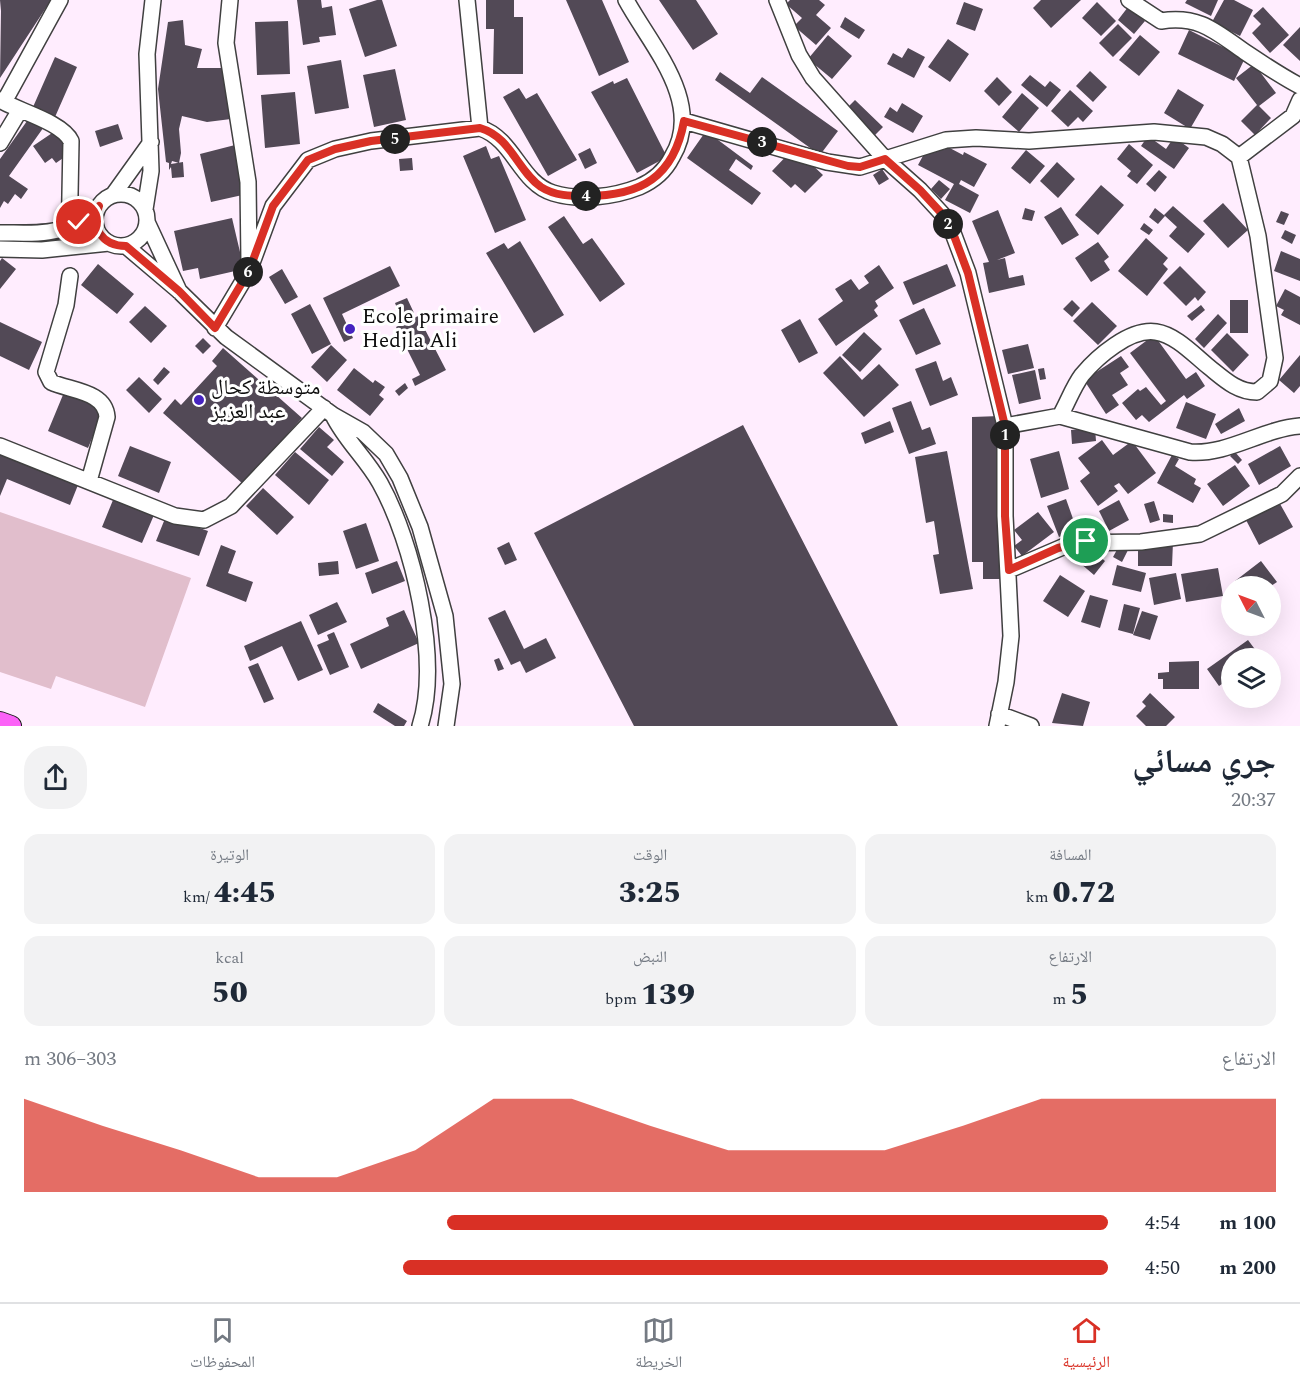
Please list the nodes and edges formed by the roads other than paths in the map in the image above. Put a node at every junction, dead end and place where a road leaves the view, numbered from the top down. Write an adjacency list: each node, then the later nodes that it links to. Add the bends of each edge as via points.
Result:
1 (60, 0): 10 (street)
2 (153, 0): 14 (street, via 147,54)
3 (230, 0): 27 (street, via 226,43 248,182)
4 (467, 0): 13 (street)
5 (626, 0): 12 (street, via 677,90)
6 (777, 0): 17 (street, via 799,55 813,78)
7 (1129, 0): 8 (street, via 1161,21 1177,19 1214,29)
8 (1300, 86)
9 (1300, 100): 16 (street, via 1293,116)
10 (2, 101): 11 (street)
11 (20, 110): 15 (street); 21 (street, via 63,131 71,141)
12 (684, 121): 13 (street, via 679,146 659,175 622,194 600,196 569,196 544,189 503,141); 17 (street, via 848,166 860,167)
13 (480, 128): 27 (street, via 371,141 308,160 273,206)
14 (151, 142): 18 (street); 20 (street)
15 (0, 143)
16 (1239, 157): 17 (street, via 1206,137 1154,132 1029,141 946,140); 32 (street, via 1268,298 1275,358 1270,381 1257,392 1240,390 1171,337 1145,332 1134,334 1094,363 1077,382)
17 (885, 159): 33 (street, via 933,202 953,233 978,310)
18 (113, 195): 19 (street); 20 (street, via 137,199)
19 (99, 206): 21 (street); 23 (street, via 95,222)
20 (146, 216): 24 (street, via 141,237); 29 (street)
21 (70, 228): 22 (street, via 46,233); 25 (street)
22 (0, 233)
23 (109, 243): 24 (street); 25 (street)
24 (126, 246): 29 (street)
25 (69, 247): 26 (street)
26 (0, 249)
27 (249, 271): 30 (street)
28 (70, 276): 37 (street, via 66,305 46,372 51,382 98,398 106,407 107,417)
29 (179, 291): 30 (street)
30 (215, 328): 31 (street)
31 (328, 412): 37 (street, via 231,506 204,520 175,516); 42 (street, via 380,483 412,567 427,640 427,687); 43 (street, via 363,432 386,454 420,527 445,616 451,658 452,693)
32 (1060, 416): 33 (street); 34 (street, via 1203,453 1272,430)
33 (1005, 426): 38 (street)
34 (1300, 426)
35 (0, 446): 37 (street)
36 (1300, 476): 38 (street, via 1282,494 1200,534 1149,542 1072,543)
37 (89, 481)
38 (1009, 570): 39 (street, via 1011,636)
39 (998, 720): 44 (street)
40 (0, 722): 41 (main road)
41 (11, 726)
42 (420, 726)
43 (446, 726)
44 (1031, 726)

